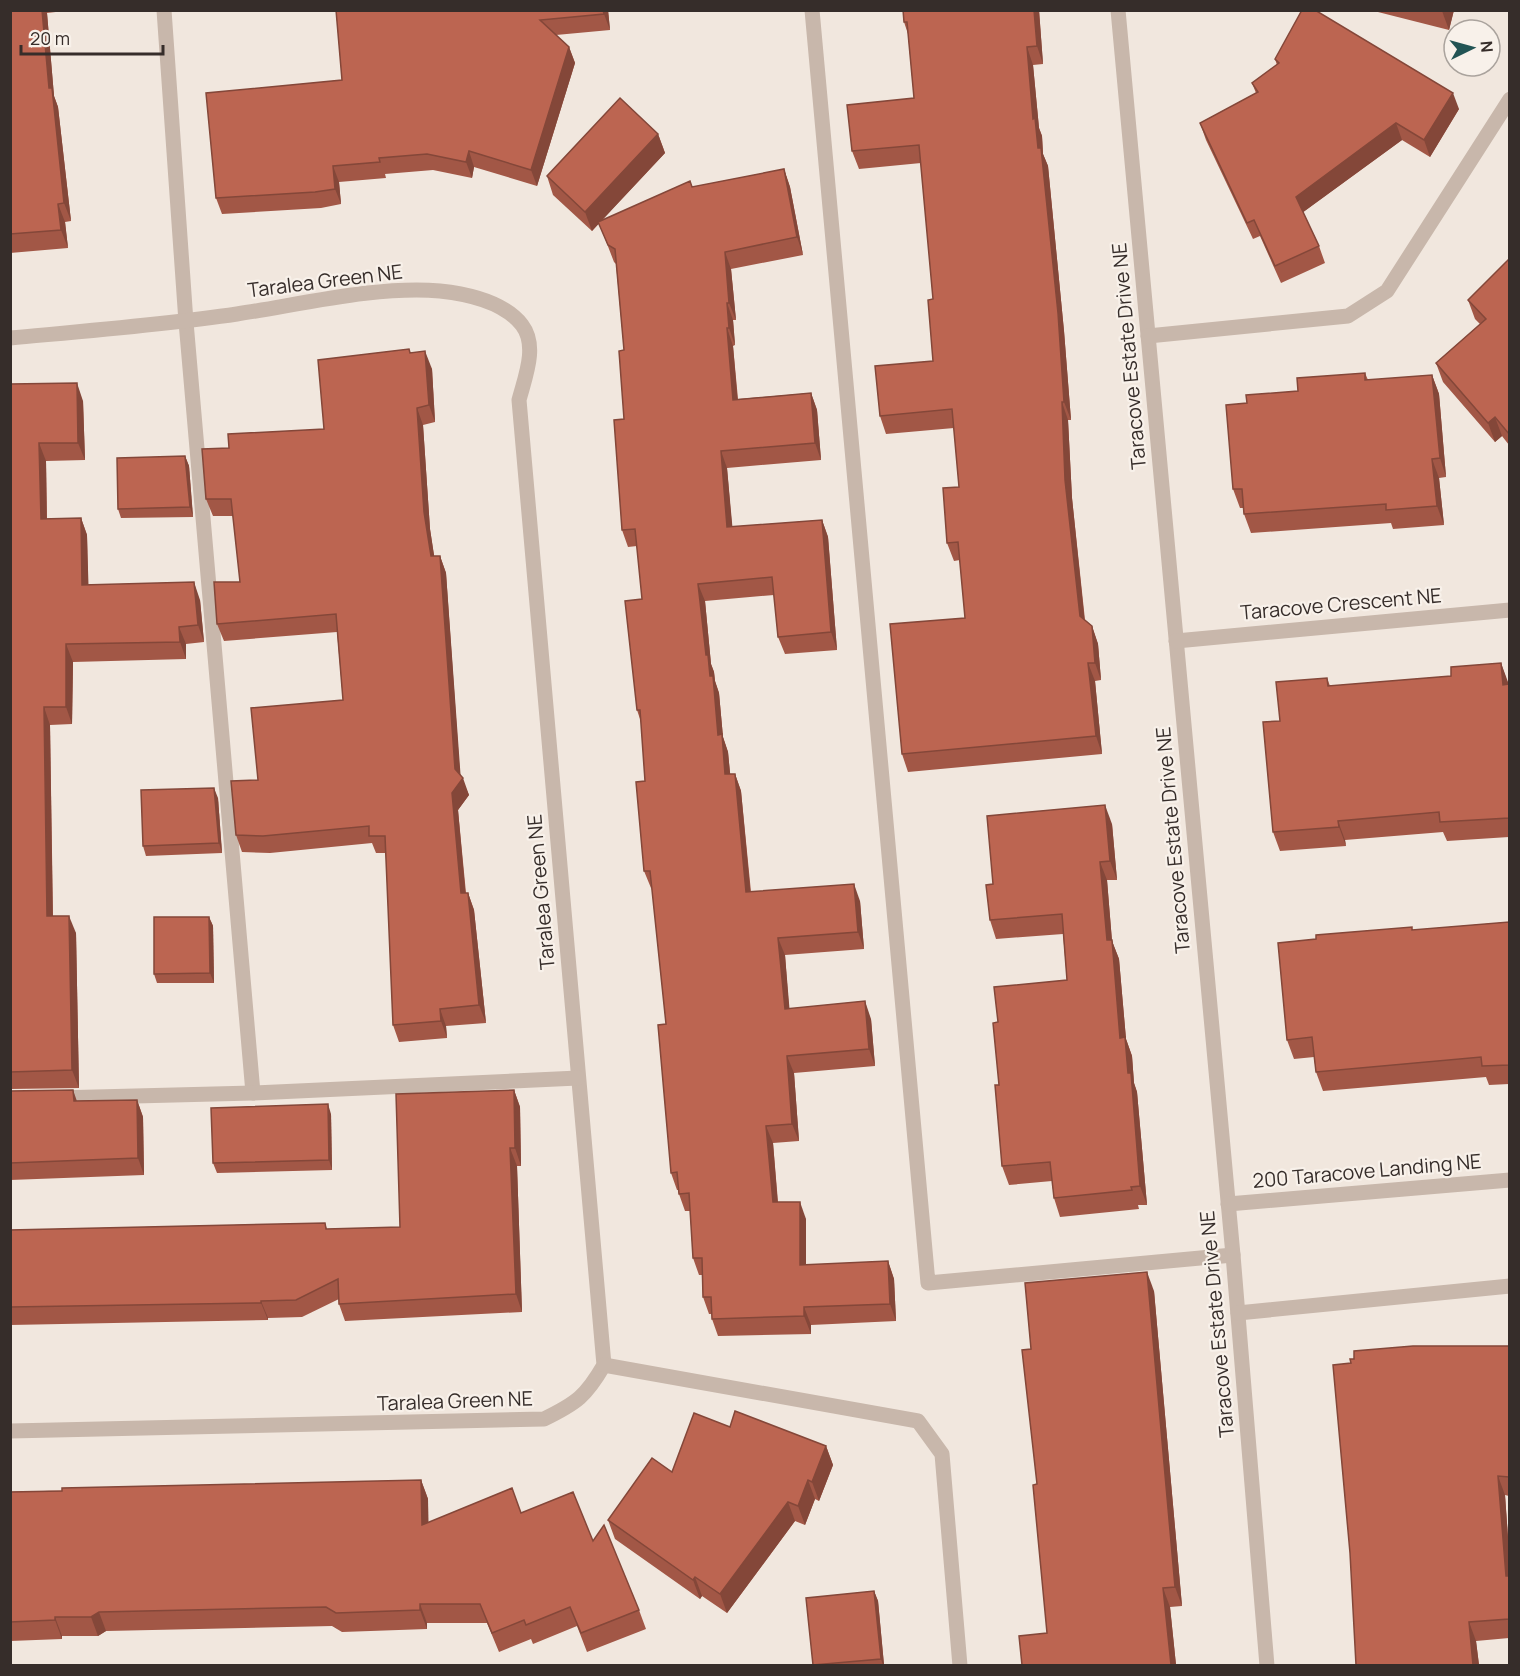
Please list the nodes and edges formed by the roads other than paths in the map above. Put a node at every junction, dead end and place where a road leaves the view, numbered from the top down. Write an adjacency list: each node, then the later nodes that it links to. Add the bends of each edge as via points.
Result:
1 (164, 10): 5 (street)
2 (812, 10): 15 (street, via 928,1282)
3 (1118, 10): 6 (street, Taracove Estate Drive NE)
4 (1509, 99): 6 (street, via 1387,291 1348,316)
5 (186, 322): 7 (street, Taralea Green NE); 10 (street, Taralea Green NE, via 391,291 439,291 474,297 501,308 523,326 531,354 519,400); 11 (street)
6 (1148, 336): 9 (street, Taracove Estate Drive NE)
7 (10, 338)
8 (1509, 610): 9 (street, Taracove Crescent NE)
9 (1176, 641): 14 (street, Taracove Estate Drive NE)
10 (578, 1078): 11 (street); 18 (street, Taralea Green NE)
11 (253, 1093): 12 (street)
12 (45, 1098)
13 (1509, 1180): 14 (street, 200 Taracove Landing NE)
14 (1228, 1204): 15 (street, Taracove Estate Drive NE)
15 (1233, 1255): 17 (street, Taracove Estate Drive NE)
16 (1509, 1286): 17 (street)
17 (1238, 1313): 21 (street, Taracove Estate Drive NE)
18 (604, 1365): 19 (street, Taralea Green NE, via 590,1390 571,1406 544,1419); 20 (street, via 918,1420 942,1454)
19 (10, 1431)
20 (960, 1665)
21 (1267, 1665)

